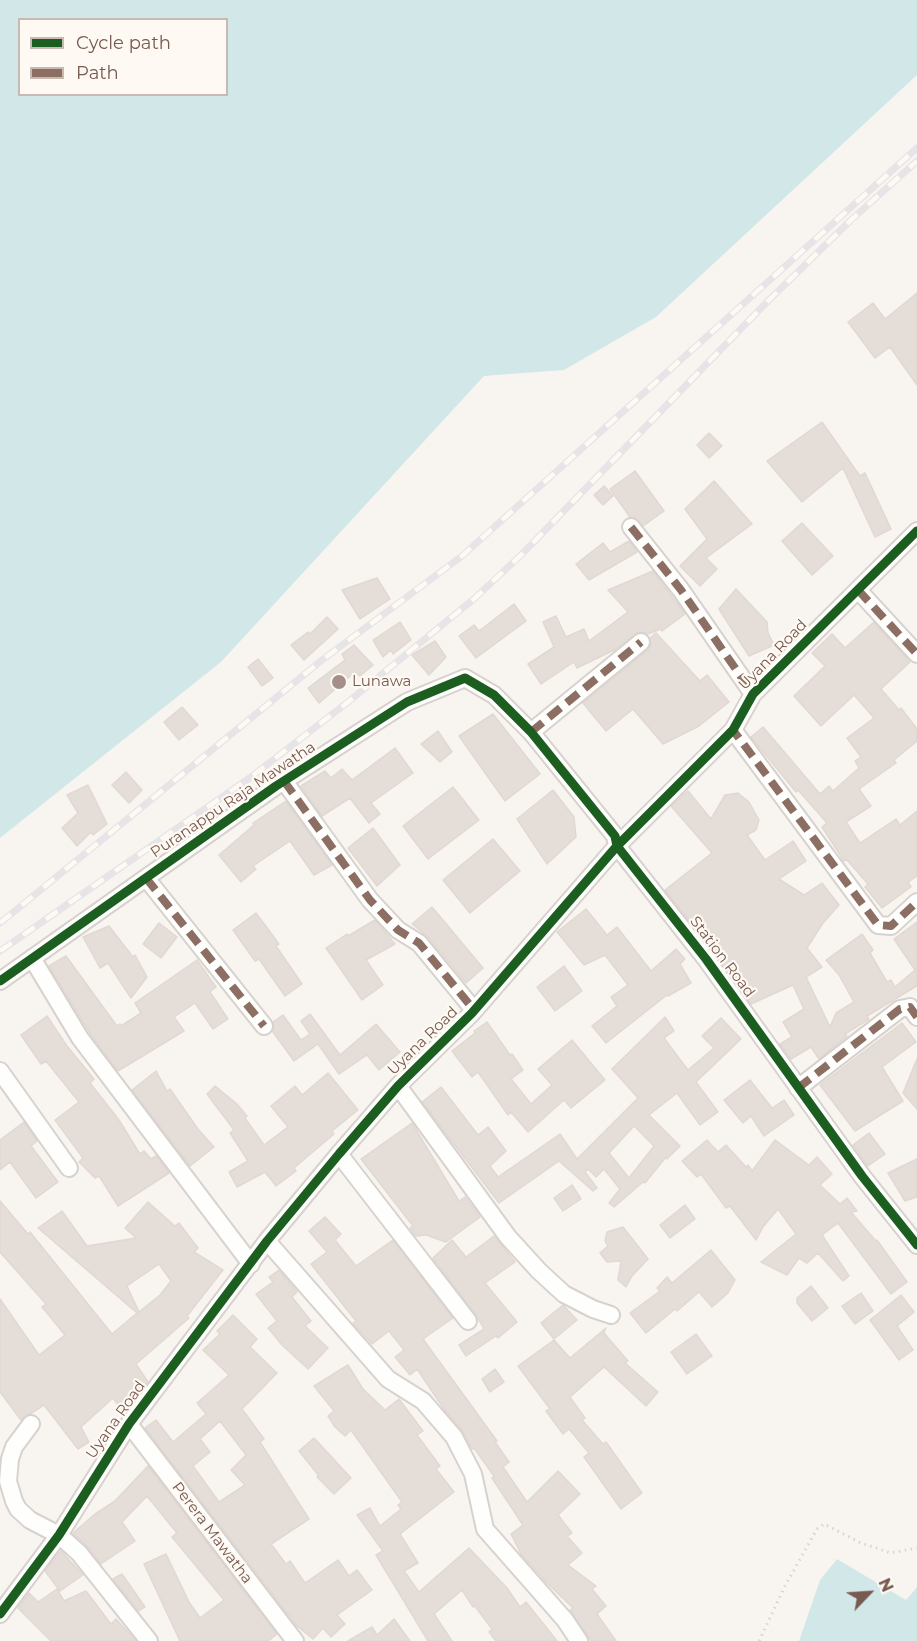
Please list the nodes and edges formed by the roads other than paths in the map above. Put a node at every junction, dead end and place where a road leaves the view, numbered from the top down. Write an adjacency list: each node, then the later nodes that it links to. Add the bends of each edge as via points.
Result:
1 (631, 527): 6 (street, via 681,590)
2 (917, 531): 3 (street, Uyana Road)
3 (858, 590): 5 (street); 6 (street, Uyana Road)
4 (641, 642): 9 (street)
5 (917, 654)
6 (753, 694): 8 (street, Uyana Road)
7 (494, 695): 9 (street, Station Road); 10 (street, Puranappu Raja Mawatha, via 465,678 407,702)
8 (733, 730): 11 (street, Uyana Road); 13 (street, via 878,925 891,926)
9 (531, 732): 11 (street, Station Road, via 615,836)
10 (284, 781): 12 (street, Puranappu Raja Mawatha); 16 (street, via 370,900 398,930 419,943 474,1010)
11 (617, 846): 16 (street, Uyana Road); 21 (street, Station Road, via 706,959)
12 (146, 878): 14 (street, Puranappu Raja Mawatha); 18 (street)
13 (917, 903)
14 (32, 958): 15 (street, Puranappu Raja Mawatha); 26 (street, via 80,1038)
15 (0, 981)
16 (472, 1013): 20 (street, Uyana Road)
17 (917, 1017): 21 (street, via 910,1008 900,1009)
18 (264, 1026)
19 (0, 1071): 23 (street)
20 (398, 1086): 22 (street, Uyana Road); 27 (street, via 508,1238 564,1294)
21 (798, 1088): 25 (street, Station Road)
22 (339, 1154): 24 (street, Uyana Road); 28 (street)
23 (69, 1168)
24 (267, 1241): 26 (street, Uyana Road); 35 (street, via 388,1379 423,1401 454,1437 473,1474 485,1529)
25 (917, 1245)
26 (251, 1264): 30 (street, Uyana Road)
27 (611, 1315)
28 (468, 1321)
29 (31, 1424): 31 (street, via 10,1459 10,1492 18,1509 30,1521)
30 (129, 1424): 31 (street, Uyana Road); 34 (street, Perera Mawatha)
31 (59, 1536): 32 (street, Uyana Road); 33 (street, via 79,1553)
32 (0, 1614)
33 (149, 1641)
34 (295, 1641)
35 (579, 1641)

